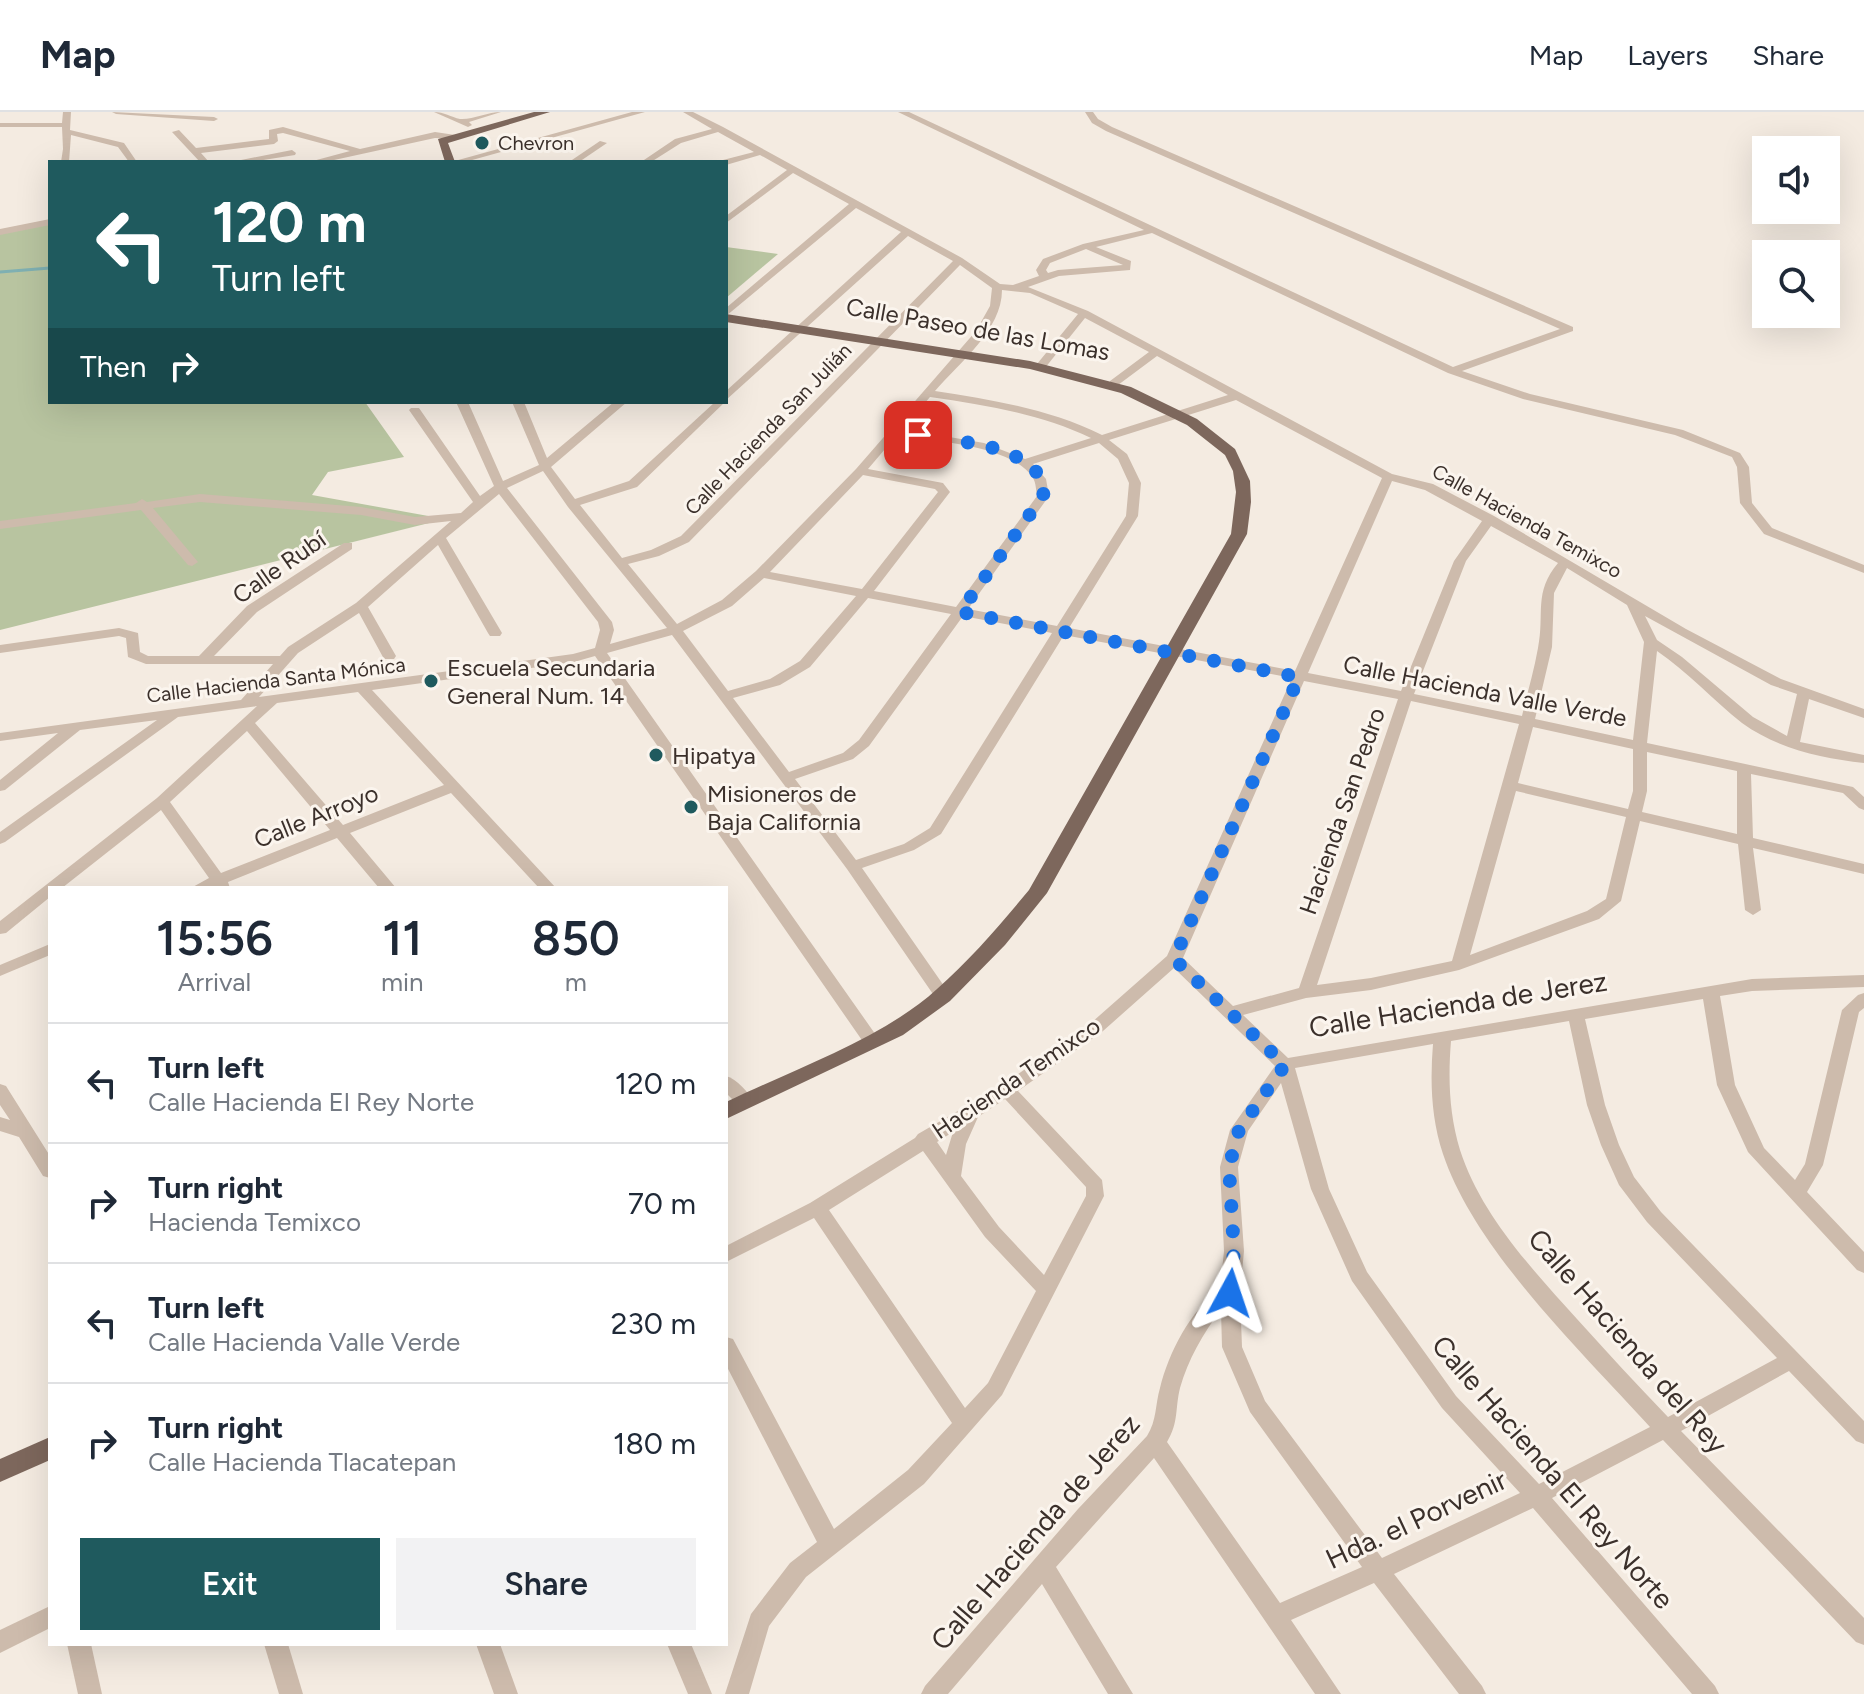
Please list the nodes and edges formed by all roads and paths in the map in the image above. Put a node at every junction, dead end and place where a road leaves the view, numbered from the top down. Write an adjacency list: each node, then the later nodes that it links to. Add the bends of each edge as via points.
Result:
1 (67, 112): 14 (street)
2 (438, 112): 11 (street)
3 (497, 112): 11 (street)
4 (545, 112): 17 (main road)
5 (641, 112): 33 (street)
6 (687, 112): 15 (street)
7 (902, 112): 42 (street)
8 (1089, 112): 57 (street, via 1109,129 1569,329)
9 (116, 113): 10 (street)
10 (214, 119)
11 (460, 122): 13 (street)
12 (0, 125): 14 (street)
13 (469, 126)
14 (65, 128): 25 (street, via 70,149); 26 (street, via 121,145)
15 (720, 129): 23 (street); 35 (street, via 678,141)
16 (176, 132): 21 (street)
17 (458, 136): 19 (main road); 22 (street, via 435,135)
18 (274, 141): 21 (street); 22 (street, via 272,132 283,130); 24 (street)
19 (442, 141): 31 (street); 32 (main road)
20 (603, 143): 34 (street)
21 (192, 151): 27 (street)
22 (362, 151): 30 (street)
23 (763, 152): 36 (street); 37 (street)
24 (292, 153): 28 (street); 29 (street)
25 (66, 160)
26 (132, 160)
27 (203, 160)
28 (248, 160)
29 (303, 160)
30 (322, 160)
31 (373, 160)
32 (451, 160)
33 (460, 160)
34 (576, 160)
35 (648, 160)
36 (728, 161)
37 (793, 169): 38 (street); 39 (street)
38 (856, 203): 41 (street); 50 (street)
39 (728, 218)
40 (48, 222): 43 (street)
41 (908, 231): 45 (street); 52 (street)
42 (1151, 231): 44 (street); 57 (street)
43 (0, 232)
44 (1086, 246): 46 (street, via 1046,261); 46 (street, via 1130,266)
45 (959, 260): 47 (street); 53 (street, Calle Hacienda San Julián)
46 (1044, 276): 48 (street)
47 (997, 287): 48 (street, Calle Hacienda Temixco); 55 (street, Calle Hacienda Santa Mónica, via 993,315)
48 (1015, 288): 49 (street, Calle Hacienda Temixco, via 1048,295)
49 (1084, 313): 54 (street, Calle Hacienda Temixco); 56 (street)
50 (728, 314)
51 (728, 316): 52 (main road, Calle Paseo de las Lomas)
52 (800, 329): 53 (main road, Calle Paseo de las Lomas); 60 (street)
53 (878, 341): 55 (main road, Calle Paseo de las Lomas); 84 (street, Calle Hacienda San Julián, via 685,539)
54 (1156, 352): 58 (street); 61 (street, Calle Hacienda Temixco)
55 (960, 354): 56 (main road, Calle Paseo de las Lomas); 59 (street, Calle Hacienda Santa Mónica)
56 (1041, 366): 58 (main road, Calle Paseo de las Lomas)
57 (1452, 371): 86 (street, via 1527,397 1679,432 1736,455 1743,467 1746,503 1768,531)
58 (1114, 383): 67 (main road, Calle Paseo de las Lomas)
59 (926, 393): 68 (street, Calle Hacienda Santa Mónica); 69 (street, via 1041,413)
60 (728, 395)
61 (1240, 395): 67 (street); 73 (street, Calle Hacienda Temixco)
62 (463, 404): 74 (street)
63 (519, 404): 71 (street)
64 (619, 404): 71 (street)
65 (719, 404): 77 (street, via 633,484)
66 (415, 410): 76 (street)
67 (1180, 415): 69 (street); 97 (main road, Calle Paseo de las Lomas, via 1230,452 1244,493 1239,534)
68 (893, 431): 70 (street, via 991,448); 72 (street, Calle Hacienda Santa Mónica)
69 (1102, 439): 70 (street); 93 (street, via 1129,469 1138,499)
70 (1027, 462): 91 (street, via 1045,485 1043,496)
71 (545, 466): 74 (street); 77 (street)
72 (860, 471): 87 (street, Calle Hacienda Santa Mónica); 88 (street, via 939,486 944,492)
73 (1388, 477): 79 (street, Calle Hacienda Temixco, via 1429,487); 102 (street, Hacienda Temixco)
74 (500, 487): 76 (street); 98 (street, via 605,622)
75 (142, 503): 78 (street, via 200,498 361,511 415,521); 80 (street); 83 (street)
76 (479, 503): 78 (street)
77 (572, 504): 84 (street)
78 (464, 516): 81 (street)
79 (1490, 519): 85 (street, Calle Hacienda Temixco); 106 (street, Hacienda San Pedro, via 1460,561)
80 (0, 525)
81 (440, 538): 90 (street); 94 (street)
82 (348, 546): 100 (street, Calle Rubí, via 252,609)
83 (192, 562)
84 (620, 562): 92 (street)
85 (1566, 562): 89 (street, Calle Hacienda Temixco); 111 (street, via 1546,589 1545,645)
86 (1864, 569)
87 (761, 574): 88 (street, Calle Hacienda Valle Verde); 92 (street, Calle Hacienda Santa Mónica, via 727,603)
88 (865, 594): 91 (street, Calle Hacienda Valle Verde); 105 (street, via 790,675)
89 (1632, 602): 95 (street); 104 (street, Calle Hacienda Temixco)
90 (361, 606): 99 (street); 101 (street)
91 (960, 612): 93 (street, Calle Hacienda Valle Verde); 119 (street, via 864,743 848,756)
92 (675, 630): 98 (street, Calle Hacienda Santa Mónica); 105 (street)
93 (1060, 631): 97 (street, Calle Hacienda Valle Verde); 129 (street, via 936,831 909,847)
94 (495, 633)
95 (1651, 642): 115 (street, via 1749,722); 116 (street)
96 (0, 649): 100 (street, via 128,632 137,658)
97 (1175, 652): 102 (street, Calle Hacienda Valle Verde); 145 (main road, Calle Paseo de las Lomas, via 1037,893)
98 (600, 654): 103 (street, Calle Hacienda Santa Mónica); 150 (street)
99 (389, 656)
100 (203, 660): 101 (street)
101 (281, 660): 108 (street)
102 (1299, 677): 106 (street, Calle Hacienda Valle Verde); 139 (street, Hacienda Temixco)
103 (364, 690): 107 (street, Calle Hacienda Santa Mónica); 122 (street)
104 (1803, 695): 110 (street, Calle Hacienda Temixco); 115 (street)
105 (725, 696): 119 (street)
106 (1406, 696): 111 (street, Calle Hacienda Valle Verde); 143 (street, Hacienda San Pedro)
107 (273, 699): 108 (street, Calle Hacienda Santa Mónica); 112 (street)
108 (246, 703): 109 (street, Calle Hacienda Santa Mónica)
109 (174, 713): 113 (street, Calle Hacienda Santa Mónica); 127 (street)
110 (1864, 714)
111 (1525, 723): 116 (street, Calle Hacienda Valle Verde); 120 (street)
112 (249, 725): 123 (street); 126 (street)
113 (76, 726): 114 (street, Calle Hacienda Santa Mónica); 121 (street)
114 (0, 737)
115 (1793, 743): 117 (street)
116 (1640, 745): 118 (street, Calle Hacienda Valle Verde); 125 (street, via 1642,775)
117 (1864, 759)
118 (1744, 767): 124 (street, Calle Hacienda Valle Verde, via 1848,790); 128 (street)
119 (785, 778): 129 (street)
120 (1508, 785): 125 (street); 140 (street)
121 (0, 787)
122 (452, 787): 126 (street, Calle Arroyo); 134 (street)
123 (162, 801): 131 (street); 132 (street)
124 (1864, 805)
125 (1633, 817): 128 (street); 140 (street, via 1613,901 1593,915)
126 (341, 832): 131 (street, Calle Arroyo); 133 (street)
127 (0, 839)
128 (1745, 842): 130 (street); 136 (street)
129 (853, 866): 145 (street)
130 (1864, 869)
131 (221, 884)
132 (55, 886)
133 (386, 886)
134 (546, 886)
135 (48, 891): 137 (street)
136 (1753, 910)
137 (0, 929)
138 (48, 950): 141 (street)
139 (1174, 959): 147 (street, Calle Hacienda El Rey Norte); 154 (street, Hacienda Temixco, via 1097,1027)
140 (1459, 965): 143 (street)
141 (0, 971)
142 (1864, 981): 144 (street, Calle Hacienda de Jerez, via 1774,983)
143 (1306, 992): 147 (street)
144 (1711, 993): 148 (street, Calle Hacienda de Jerez); 162 (street, via 1726,1085 1738,1118 1757,1152)
145 (943, 996): 150 (main road, Calle Paseo de las Lomas)
146 (1864, 999): 162 (street, via 1851,1010 1817,1157)
147 (1231, 1012): 151 (street, Calle Hacienda El Rey Norte)
148 (1576, 1015): 149 (street, Calle Hacienda de Jerez); 169 (street, via 1596,1105 1626,1180 1654,1217)
149 (1442, 1039): 151 (street, Calle Hacienda de Jerez); 171 (street, Calle Hacienda del Rey, via 1438,1089 1459,1172 1518,1263)
150 (872, 1042): 155 (main road, Calle Paseo de las Lomas)
151 (1285, 1065): 167 (street, Calle Hacienda de Jerez, via 1239,1130 1229,1167 1234,1251); 176 (street, Calle Hacienda El Rey Norte, via 1320,1189 1359,1276 1449,1402)
152 (728, 1088): 155 (street)
153 (0, 1090): 158 (street)
154 (1007, 1090): 156 (street, Hacienda Temixco); 166 (street, via 1095,1185 1091,1206)
155 (735, 1107)
156 (970, 1114): 159 (street, Hacienda Temixco); 161 (street, via 957,1144)
157 (0, 1124): 158 (street)
158 (26, 1132): 160 (street)
159 (924, 1139): 161 (street); 163 (street, Hacienda Temixco)
160 (48, 1168)
161 (952, 1176): 166 (street, via 992,1232)
162 (1796, 1194): 165 (street)
163 (817, 1208): 164 (street, Hacienda Temixco); 170 (street)
164 (728, 1254)
165 (1864, 1265)
166 (1045, 1288): 170 (street, via 995,1389)
167 (1230, 1293): 173 (street, Calle Hacienda de Jerez, via 1212,1306 1180,1357 1165,1426); 179 (street, via 1232,1347 1257,1406)
168 (728, 1349): 177 (street)
169 (1790, 1360): 171 (street, Hda. el Porvenir); 172 (street)
170 (964, 1424): 177 (street, via 916,1477)
171 (1666, 1431): 176 (street, Hda. el Porvenir); 182 (street, Calle Hacienda del Rey)
172 (1864, 1435)
173 (1155, 1442): 178 (street, Calle Hacienda de Jerez); 180 (street)
174 (48, 1449): 175 (main road)
175 (0, 1471)
176 (1537, 1496): 179 (street, Hda. el Porvenir); 197 (street, Calle Hacienda El Rey Norte)
177 (829, 1542): 192 (street, via 798,1570 759,1621)
178 (1044, 1567): 193 (street, Calle Hacienda de Jerez); 194 (street)
179 (1379, 1572): 180 (street, Hda. el Porvenir); 196 (street)
180 (1276, 1616): 195 (street)
181 (48, 1617): 183 (street)
182 (1864, 1634)
183 (0, 1642)
184 (79, 1646): 188 (street)
185 (277, 1646): 189 (street)
186 (489, 1646): 190 (street)
187 (680, 1646): 191 (street)
188 (90, 1694)
189 (291, 1694)
190 (506, 1694)
191 (700, 1694)
192 (737, 1694)
193 (933, 1694)
194 (1121, 1694)
195 (1329, 1694)
196 (1474, 1694)
197 (1707, 1694)

